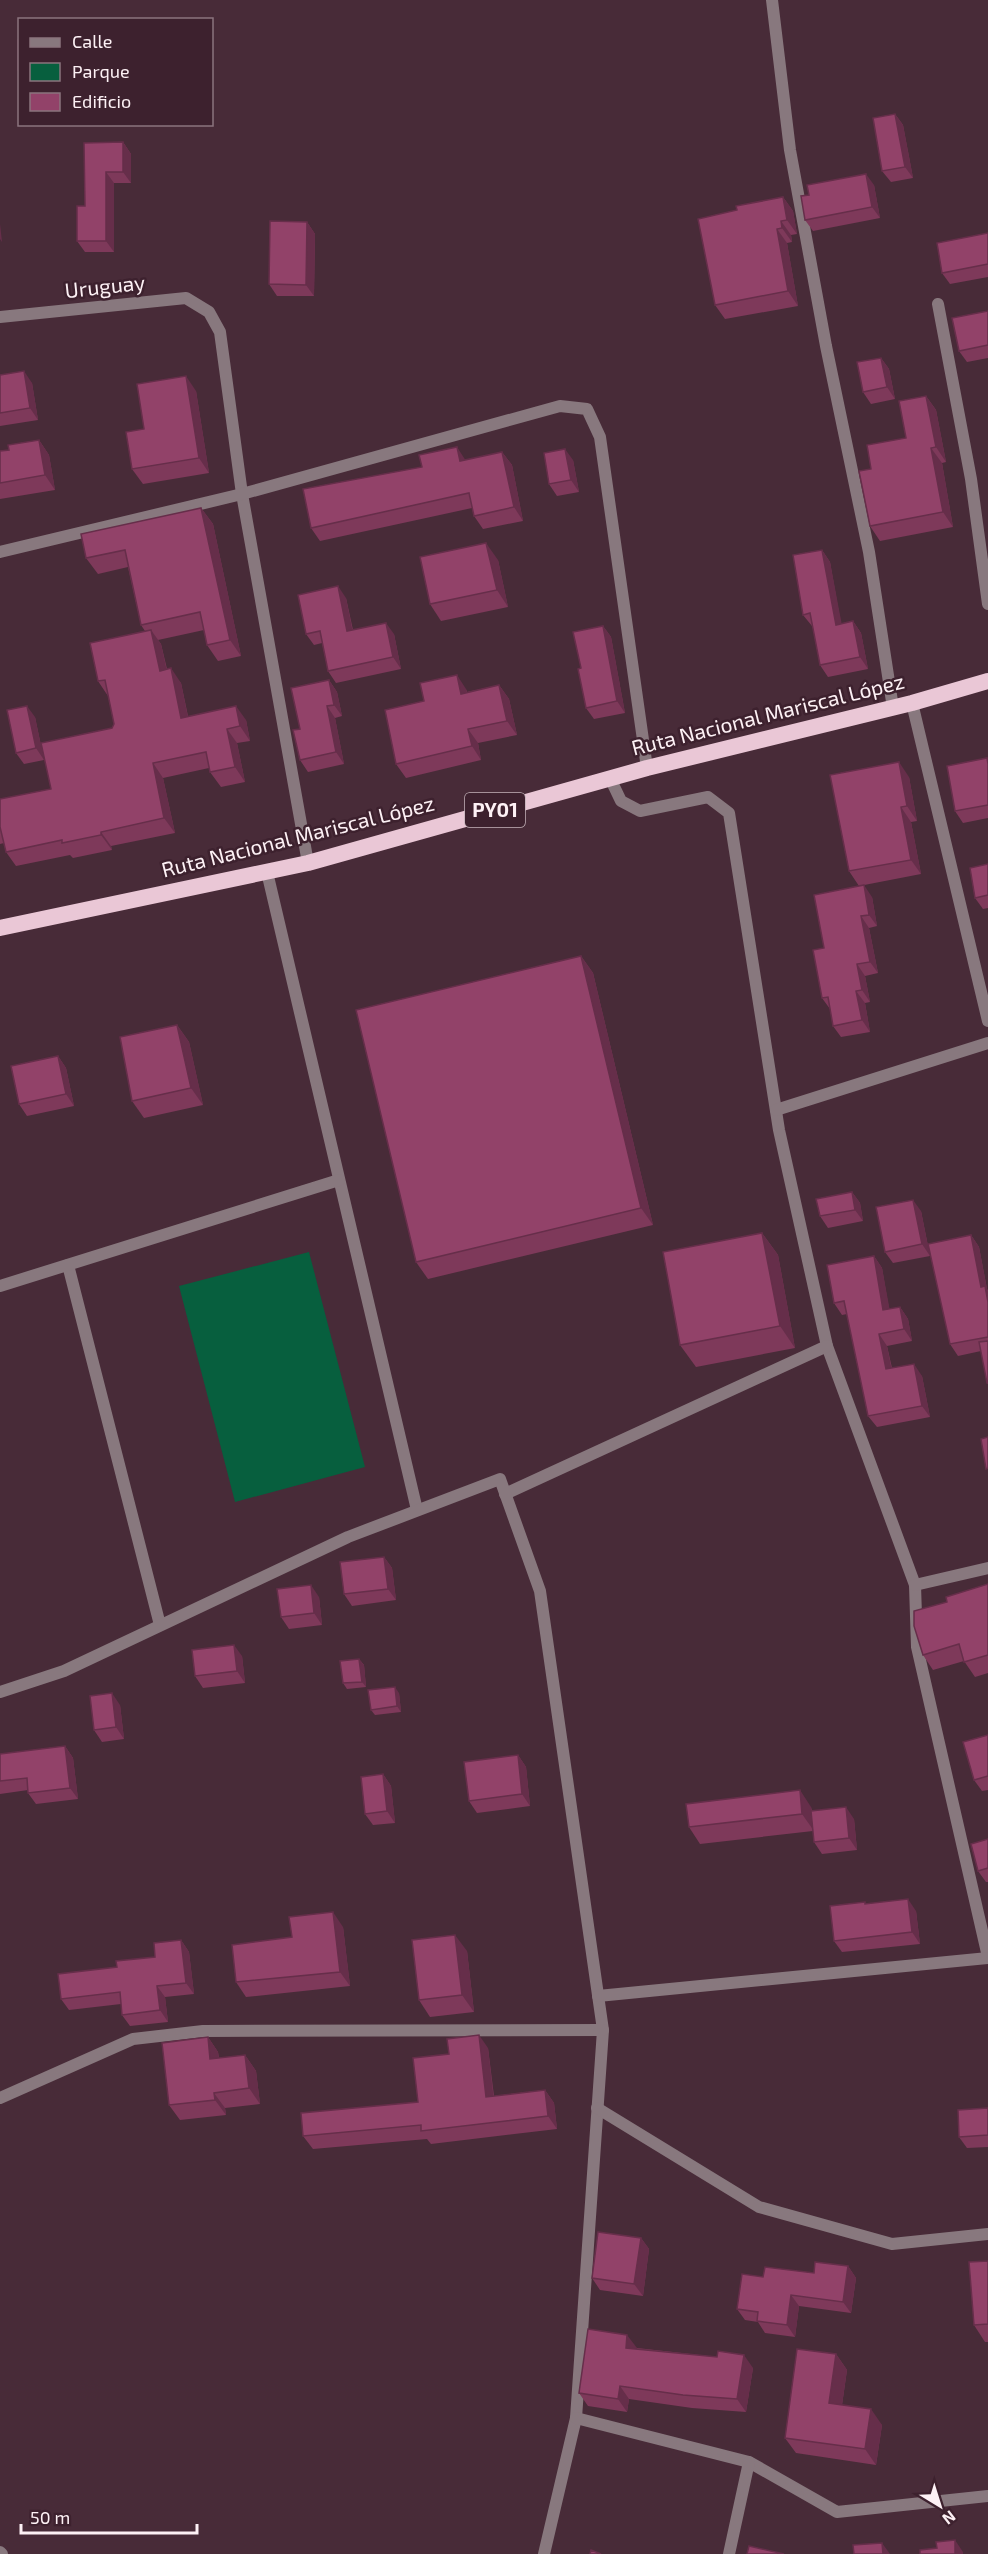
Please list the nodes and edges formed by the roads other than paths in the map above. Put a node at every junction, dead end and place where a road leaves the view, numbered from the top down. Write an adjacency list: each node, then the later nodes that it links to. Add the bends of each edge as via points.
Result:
1 (772, 0): 9 (street, via 790,150 869,552)
2 (938, 304): 6 (street, via 971,478)
3 (0, 317): 4 (street, Uruguay, via 186,298 209,312 220,332)
4 (242, 494): 5 (street); 10 (street, via 560,406 587,409 600,437); 12 (street)
5 (0, 552)
6 (988, 604)
7 (988, 681): 8 (highway, Ruta Nacional Mariscal López / PY01)
8 (912, 703): 9 (highway, Ruta Nacional Mariscal López / PY01); 15 (street)
9 (893, 708): 10 (highway, Ruta Nacional Mariscal López / PY01)
10 (647, 768): 11 (highway, Ruta Nacional Mariscal López / PY01)
11 (610, 778): 12 (highway, Ruta Nacional Mariscal López / PY01); 17 (street, via 621,801 640,811 708,797 729,813)
12 (308, 863): 13 (highway, Ruta Nacional Mariscal López / PY01)
13 (267, 872): 14 (highway, Ruta Nacional Mariscal López / PY01); 18 (street)
14 (0, 928)
15 (988, 1021)
16 (988, 1043): 17 (street)
17 (776, 1110): 21 (street)
18 (339, 1180): 19 (street); 23 (street)
19 (68, 1265): 20 (street); 26 (street)
20 (0, 1286)
21 (827, 1347): 22 (street); 25 (street)
22 (505, 1494): 23 (street, via 500,1479); 29 (street, via 540,1591)
23 (417, 1510): 26 (street, via 348,1537)
24 (988, 1568): 25 (street)
25 (915, 1585): 28 (street, via 917,1647)
26 (159, 1625): 27 (street, via 64,1671)
27 (0, 1692)
28 (988, 1958): 29 (street)
29 (598, 1996): 30 (street)
30 (603, 2030): 31 (street, via 203,2031 133,2039); 32 (street)
31 (0, 2098)
32 (597, 2108): 33 (street, via 759,2207 892,2244); 34 (street)
33 (988, 2234)
34 (576, 2418): 35 (street); 37 (street)
35 (749, 2462): 36 (street, via 837,2512); 38 (street)
36 (988, 2496)
37 (544, 2554)
38 (729, 2554)

